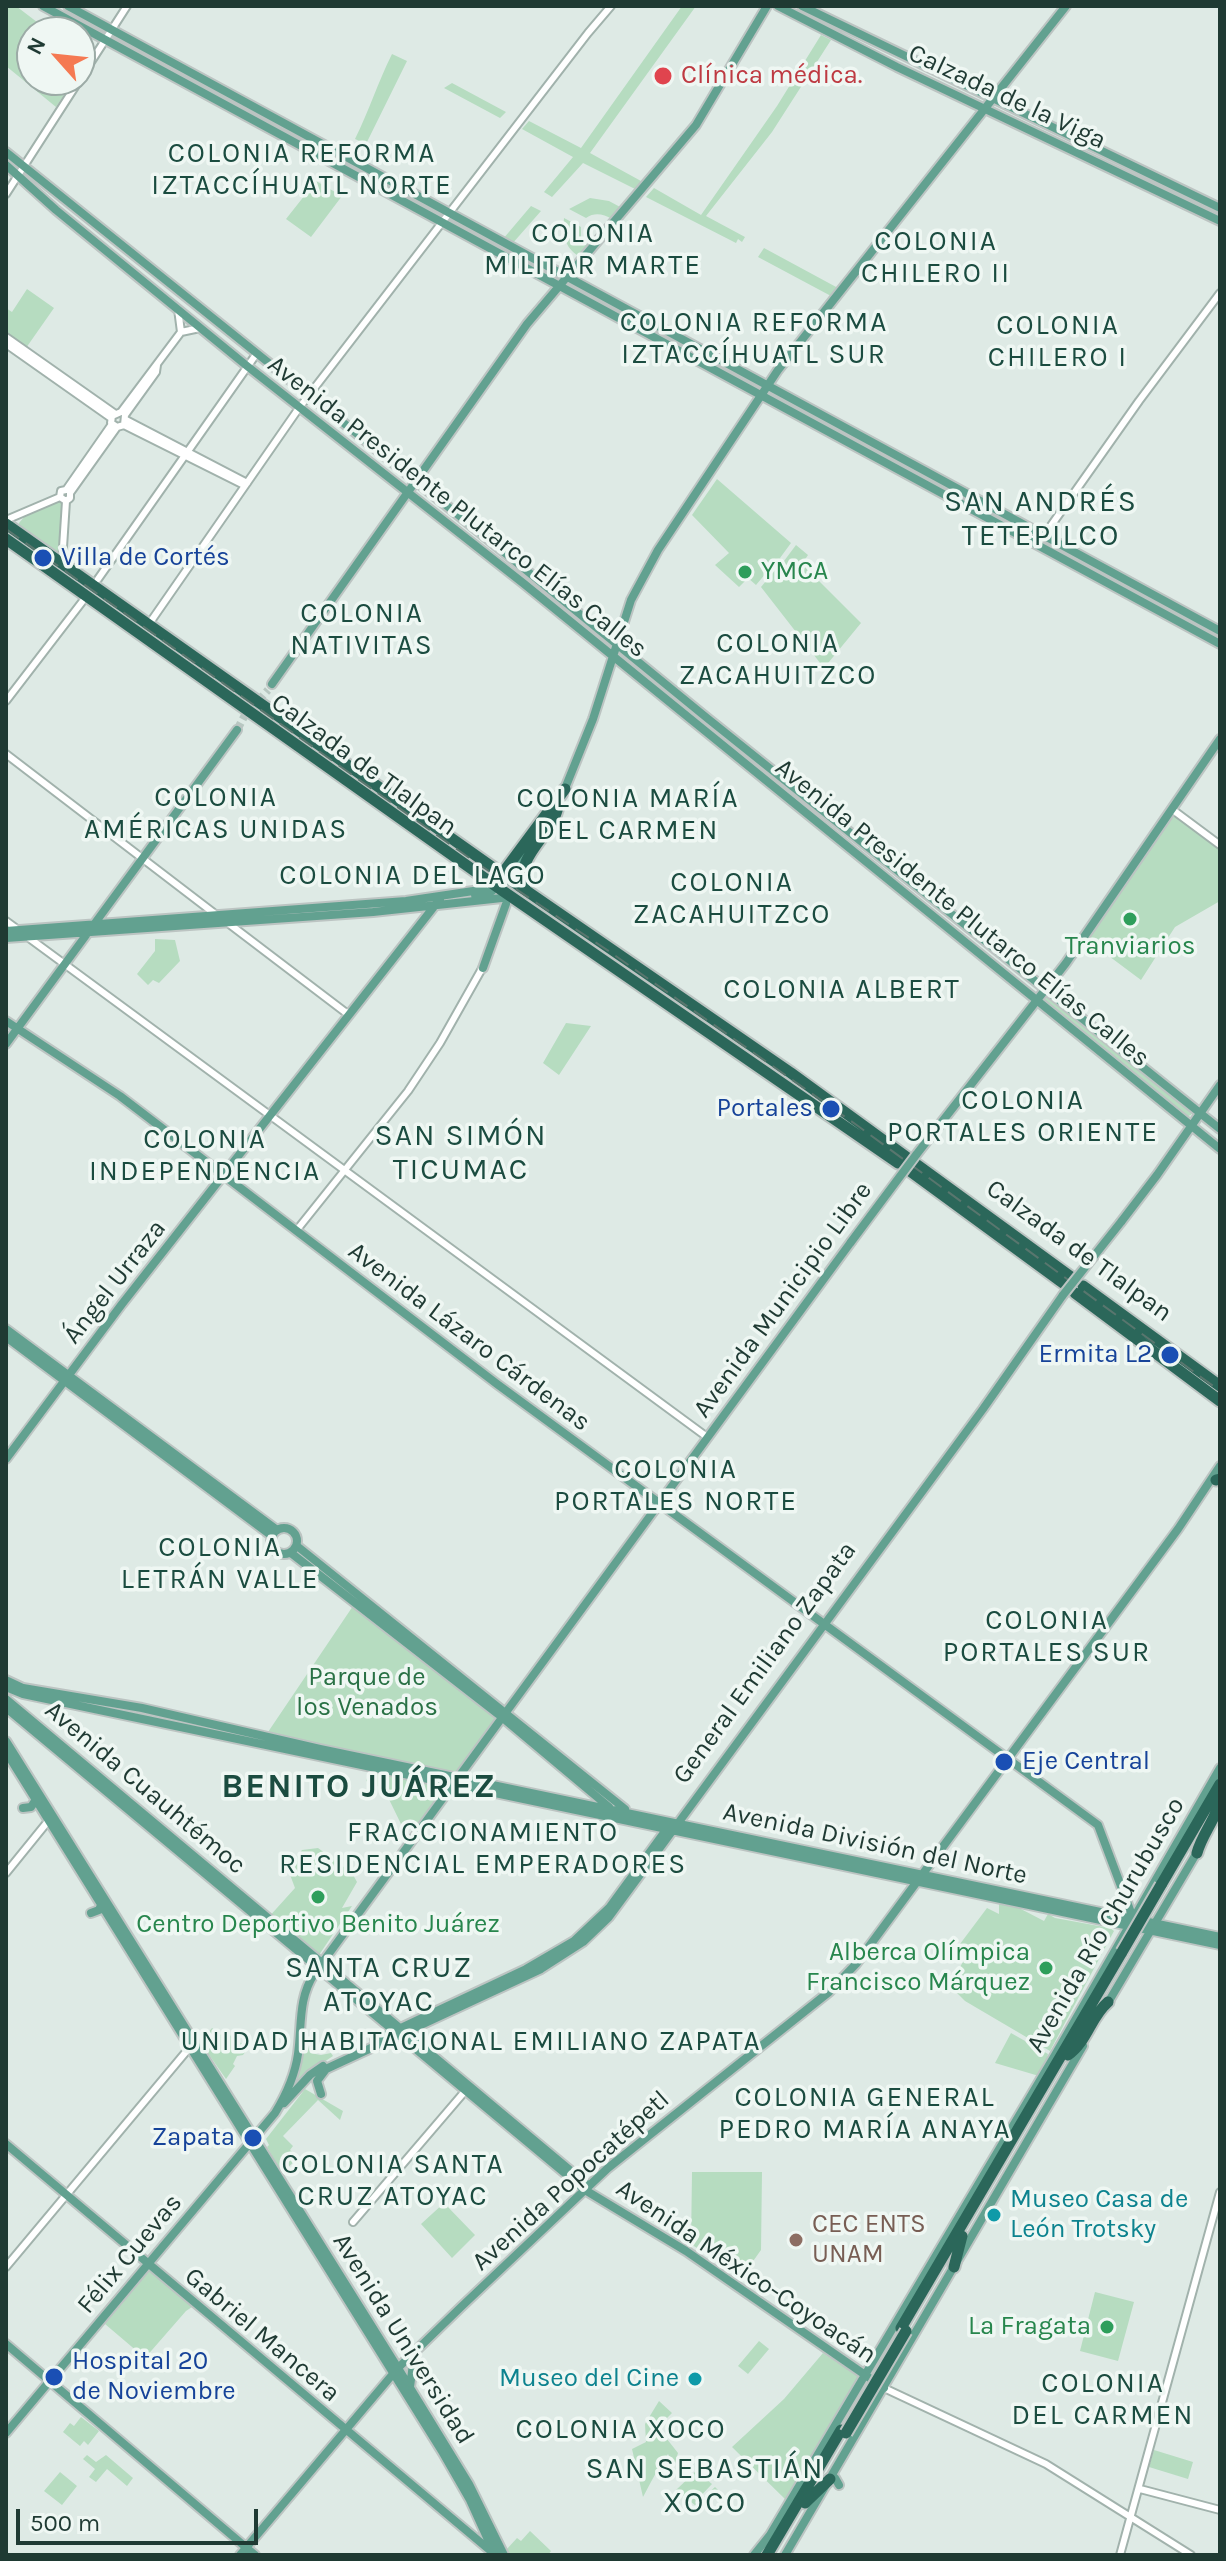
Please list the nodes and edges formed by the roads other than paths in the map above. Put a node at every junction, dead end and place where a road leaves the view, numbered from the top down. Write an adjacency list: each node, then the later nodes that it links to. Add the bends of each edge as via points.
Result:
1 (43, 6): 10 (main road)
2 (68, 6): 9 (main road)
3 (127, 6): 9 (street)
4 (608, 6): 23 (street)
5 (767, 6): 26 (main road, via 696,125)
6 (778, 6): 12 (main road, Calzada de la Viga)
7 (802, 6): 11 (main road, Calzada de la Viga)
8 (1066, 6): 13 (main road)
9 (112, 30): 10 (street); 17 (main road)
10 (106, 40): 15 (main road); 19 (street)
11 (879, 44): 12 (main road); 13 (main road, Calzada de la Viga)
12 (873, 56): 14 (main road, Calzada de la Viga)
13 (993, 98): 14 (main road); 22 (main road, Calzada de la Viga)
14 (985, 109): 24 (main road, Calzada de la Viga); 35 (main road)
15 (271, 128): 17 (main road); 25 (main road)
16 (6, 152): 19 (main road, Avenida Presidente Plutarco Elías Calles)
17 (341, 154): 23 (main road)
18 (6, 165): 20 (main road, Avenida Presidente Plutarco Elías Calles)
19 (25, 167): 20 (street); 33 (main road, Avenida Presidente Plutarco Elías Calles)
20 (18, 176): 21 (street); 28 (main road, Avenida Presidente Plutarco Elías Calles)
21 (6, 194)
22 (1220, 208)
23 (449, 213): 25 (street); 26 (main road)
24 (1220, 221)
25 (442, 222): 26 (main road); 36 (street)
26 (562, 281): 35 (main road); 37 (main road); 41 (main road)
27 (1220, 293): 48 (street)
28 (178, 309): 29 (main road, Avenida Presidente Plutarco Elías Calles); 30 (street)
29 (200, 328): 30 (street); 34 (main road, Avenida Presidente Plutarco Elías Calles)
30 (181, 332): 39 (street)
31 (6, 337): 39 (street)
32 (6, 344): 39 (street)
33 (257, 353): 34 (street); 36 (main road, Avenida Presidente Plutarco Elías Calles)
34 (247, 366): 38 (main road, Avenida Presidente Plutarco Elías Calles); 40 (street)
35 (766, 386): 37 (main road); 48 (main road)
36 (309, 395): 38 (street); 41 (main road, Avenida Presidente Plutarco Elías Calles)
37 (760, 395): 50 (main road); 56 (main road, via 644,572)
38 (299, 408): 42 (street); 43 (main road, Avenida Presidente Plutarco Elías Calles)
39 (119, 419): 40 (street); 44 (street, via 68,491 61,491)
40 (186, 453): 42 (street); 52 (street)
41 (416, 481): 43 (main road); 56 (main road, Avenida Presidente Plutarco Elías Calles)
42 (247, 483): 54 (street)
43 (408, 492): 58 (main road, Avenida Presidente Plutarco Elías Calles); 59 (main road)
44 (63, 499): 45 (street); 51 (street)
45 (26, 512): 46 (street); 47 (street)
46 (6, 522): 47 (highway, Calzada de Tlalpan)
47 (17, 532): 51 (highway, Calzada de Tlalpan)
48 (1043, 537): 50 (street); 55 (main road)
49 (6, 539): 70 (highway, Calzada de Tlalpan)
50 (1028, 540): 57 (main road)
51 (62, 563): 54 (highway, Calzada de Tlalpan)
52 (98, 579)
53 (82, 602): 60 (street)
54 (149, 625): 69 (highway, Calzada de Tlalpan)
55 (1220, 631)
56 (617, 644): 58 (main road); 84 (main road, Avenida Presidente Plutarco Elías Calles)
57 (1220, 644)
58 (613, 656): 64 (main road); 85 (main road, Avenida Presidente Plutarco Elías Calles)
59 (272, 684)
60 (6, 701)
61 (237, 730): 68 (main road)
62 (1220, 739): 66 (main road, Avenida Municipio Libre)
63 (6, 754): 68 (street)
64 (565, 789): 65 (main road); 69 (highway)
65 (558, 806): 69 (main road); 71 (highway, via 524,866)
66 (1173, 810): 67 (street); 84 (main road, Avenida Municipio Libre)
67 (1220, 845)
68 (144, 857): 75 (street); 77 (main road)
69 (510, 874): 71 (highway, Calzada de Tlalpan)
70 (482, 876): 72 (highway, Calzada de Tlalpan); 73 (main road, via 485,884 480,890)
71 (526, 890): 92 (highway, Calzada de Tlalpan)
72 (506, 897): 74 (main road); 83 (main road); 83 (street, via 513,906); 93 (highway, Calzada de Tlalpan)
73 (406, 901): 74 (main road); 75 (main road)
74 (438, 902): 75 (main road); 86 (main road, Ángel Urraza)
75 (222, 918): 77 (main road); 86 (street)
76 (6, 921): 78 (street)
77 (91, 928): 78 (main road); 80 (main road); 82 (main road)
78 (18, 930): 79 (main road); 80 (street)
79 (6, 931)
80 (26, 936): 81 (main road); 82 (street)
81 (6, 938)
82 (65, 964): 88 (main road); 95 (street)
83 (483, 968): 100 (street, via 423,1068)
84 (1047, 988): 85 (main road, Avenida Municipio Libre); 94 (main road, Avenida Presidente Plutarco Elías Calles)
85 (1037, 1001): 96 (main road, Avenida Presidente Plutarco Elías Calles); 111 (main road, Avenida Municipio Libre, bridge)
86 (350, 1013): 95 (main road, Ángel Urraza)
87 (6, 1021): 88 (main road, Avenida Lázaro Cárdenas)
88 (17, 1028): 89 (main road); 102 (main road, Avenida Lázaro Cárdenas)
89 (6, 1044)
90 (1220, 1079): 94 (main road)
91 (1220, 1085): 94 (main road)
92 (812, 1088): 101 (highway, Calzada de Tlalpan, via 1067,1280); 107 (main road, Calzada de Tlalpan, via 1050,1255)
93 (817, 1106): 99 (highway, Calzada de Tlalpan); 106 (main road, Calzada de Tlalpan)
94 (1199, 1111): 96 (main road, General Emiliano Zapata); 97 (main road, Avenida Presidente Plutarco Elías Calles)
95 (269, 1117): 100 (street); 102 (main road, Ángel Urraza)
96 (1191, 1126): 98 (main road, Avenida Presidente Plutarco Elías Calles); 119 (main road, General Emiliano Zapata, bridge)
97 (1220, 1129)
98 (1220, 1149)
99 (898, 1163)
100 (343, 1170): 103 (street); 111 (street)
101 (910, 1171)
102 (224, 1174): 103 (main road, Avenida Lázaro Cárdenas); 108 (main road, Ángel Urraza)
103 (296, 1231): 116 (main road, Avenida Lázaro Cárdenas)
104 (6, 1329): 108 (main road)
105 (6, 1337): 108 (main road)
106 (1142, 1344): 107 (highway, Calzada de Tlalpan, via 1079,1289); 110 (highway, Calzada de Tlalpan)
107 (1199, 1370): 109 (highway, Calzada de Tlalpan)
108 (66, 1378): 112 (main road, Ángel Urraza); 117 (main road)
109 (1220, 1386)
110 (1220, 1401)
111 (707, 1437): 116 (main road, Avenida Municipio Libre)
112 (6, 1459)
113 (1220, 1466): 115 (main road, Avenida Popocatépetl)
114 (1219, 1478): 115 (main road, Avenida Popocatépetl)
115 (1198, 1501): 127 (main road, Avenida Popocatépetl)
116 (658, 1503): 119 (main road, Avenida Lázaro Cárdenas); 124 (main road, Avenida Municipio Libre)
117 (274, 1533): 118 (main road, via 292,1530 297,1536); 118 (main road, via 275,1551 285,1555)
118 (294, 1549): 124 (main road)
119 (822, 1624): 127 (main road, Avenida Lázaro Cárdenas); 139 (main road, General Emiliano Zapata)
120 (6, 1680): 129 (main road, Avenida División del Norte, via 23,1688 142,1708)
121 (6, 1687): 129 (main road, Avenida División del Norte)
122 (6, 1699): 157 (main road, Avenida Cuauhtémoc)
123 (6, 1708): 157 (main road, Avenida Cuauhtémoc)
124 (504, 1715): 129 (main road, Avenida Municipio Libre); 133 (main road); 135 (main road)
125 (6, 1741): 137 (main road, Avenida Universidad)
126 (6, 1752): 132 (main road, Avenida Universidad)
127 (1008, 1760): 143 (main road, Avenida Popocatépetl); 147 (main road, Avenida Lázaro Cárdenas, via 1101,1828)
128 (1220, 1768): 141 (main road, Avenida Río Churubusco)
129 (456, 1780): 133 (main road, Avenida División del Norte); 138 (main road, Avenida División del Norte); 157 (main road, Avenida Municipio Libre)
130 (1220, 1782): 141 (highway); 146 (highway)
131 (1220, 1796): 140 (highway); 146 (highway)
132 (35, 1801): 134 (main road); 137 (main road, Avenida Universidad)
133 (609, 1807): 135 (main road, Avenida División del Norte); 138 (main road)
134 (23, 1808)
135 (629, 1812): 139 (main road, Avenida División del Norte)
136 (1220, 1814): 140 (main road, Avenida Río Churubusco)
137 (50, 1818): 142 (street); 149 (main road, Avenida Universidad); 167 (main road, Avenida Universidad)
138 (618, 1818): 139 (main road, Avenida División del Norte)
139 (673, 1826): 143 (main road, Avenida División del Norte); 160 (main road, General Emiliano Zapata, via 609,1908 574,1941)
140 (1197, 1853): 151 (main road, Avenida Río Churubusco)
141 (1169, 1855): 148 (main road, Avenida Río Churubusco)
142 (6, 1873)
143 (919, 1878): 144 (main road, Avenida División del Norte); 145 (main road, Avenida División del Norte); 169 (main road, Avenida Popocatépetl, via 829,1992)
144 (951, 1882): 145 (main road, via 931,1879); 154 (main road, Avenida División del Norte)
145 (932, 1884): 154 (main road, Avenida División del Norte)
146 (1164, 1887): 154 (highway)
147 (1125, 1899): 148 (main road); 154 (main road)
148 (1141, 1904): 151 (main road); 154 (main road, Avenida Río Churubusco)
149 (101, 1905): 150 (main road); 161 (main road, Avenida Universidad)
150 (91, 1913)
151 (1161, 1913): 152 (main road, Avenida Río Churubusco)
152 (1153, 1926): 153 (main road, Avenida División del Norte); 154 (main road, Avenida División del Norte); 154 (main road, Avenida Río Churubusco); 155 (main road, Avenida División del Norte)
153 (1220, 1937)
154 (1130, 1940): 156 (main road, Avenida Río Churubusco); 158 (main road, Avenida Río Churubusco); 159 (highway); 162 (highway)
155 (1220, 1945)
156 (1107, 1963): 159 (highway); 178 (main road, Avenida Río Churubusco)
157 (320, 1965): 160 (main road, Avenida Cuauhtémoc); 166 (main road, Avenida Municipio Libre, via 301,2006 299,2052)
158 (1108, 2002): 162 (highway); 177 (main road, Avenida Río Churubusco)
159 (1080, 2024): 175 (highway)
160 (400, 2031): 163 (main road, General Emiliano Zapata); 164 (main road, Avenida Cuauhtémoc); 169 (main road, Avenida Cuauhtémoc)
161 (190, 2047): 167 (main road, Avenida Universidad); 171 (street)
162 (1068, 2055): 173 (highway)
163 (322, 2069): 165 (main road, via 317,2083); 166 (main road, General Emiliano Zapata); 167 (main road)
164 (466, 2090): 169 (main road, Avenida Cuauhtémoc); 172 (street)
165 (321, 2094)
166 (275, 2113): 167 (main road, Avenida Municipio Libre)
167 (253, 2141): 174 (main road, Félix Cuevas); 182 (main road, Avenida Universidad)
168 (6, 2144): 171 (main road, Gabriel Mancera)
169 (587, 2188): 181 (main road, Avenida Popocatépetl); 183 (main road, Avenida México-Coyoacán)
170 (1220, 2192): 193 (street)
171 (66, 2195): 174 (main road, Gabriel Mancera); 176 (street)
172 (353, 2222)
173 (962, 2236): 177 (highway); 179 (highway)
174 (148, 2265): 184 (main road, Félix Cuevas); 189 (main road, Gabriel Mancera)
175 (938, 2265): 178 (highway); 179 (highway)
176 (6, 2267)
177 (954, 2267): 186 (main road, Avenida Río Churubusco)
178 (909, 2300): 183 (main road, Avenida Río Churubusco)
179 (904, 2329): 190 (highway, bridge)
180 (6, 2344): 184 (main road)
181 (410, 2357): 182 (main road, Avenida Popocatépetl); 185 (main road)
182 (396, 2370): 185 (main road, Avenida Universidad); 189 (main road, Avenida Popocatépetl); 200 (main road, Avenida Universidad)
183 (864, 2375): 186 (main road, Avenida México-Coyoacán); 187 (main road, Avenida Río Churubusco)
184 (50, 2382): 191 (main road, Félix Cuevas); 199 (main road)
185 (410, 2388): 200 (main road, Avenida Universidad, via 469,2484)
186 (884, 2388): 188 (main road, Avenida Río Churubusco); 195 (street, via 1046,2464)
187 (850, 2397): 188 (main road, via 869,2400); 203 (main road, Avenida Río Churubusco)
188 (870, 2411): 192 (main road, Avenida Río Churubusco)
189 (345, 2430): 199 (main road, Avenida Popocatépetl); 200 (main road, Gabriel Mancera)
190 (844, 2431): 194 (highway); 201 (highway)
191 (6, 2433)
192 (835, 2482): 194 (highway); 204 (main road, Avenida Río Churubusco)
193 (1140, 2489): 196 (street); 197 (street)
194 (805, 2503): 201 (highway)
195 (1118, 2509): 197 (street); 198 (street)
196 (1220, 2510)
197 (1131, 2517): 205 (street); 206 (street)
198 (1114, 2518)
199 (243, 2551): 202 (main road)
200 (498, 2553)
201 (770, 2553)
202 (255, 2555)
203 (754, 2555)
204 (785, 2555)
205 (1120, 2555)
206 (1191, 2555)

